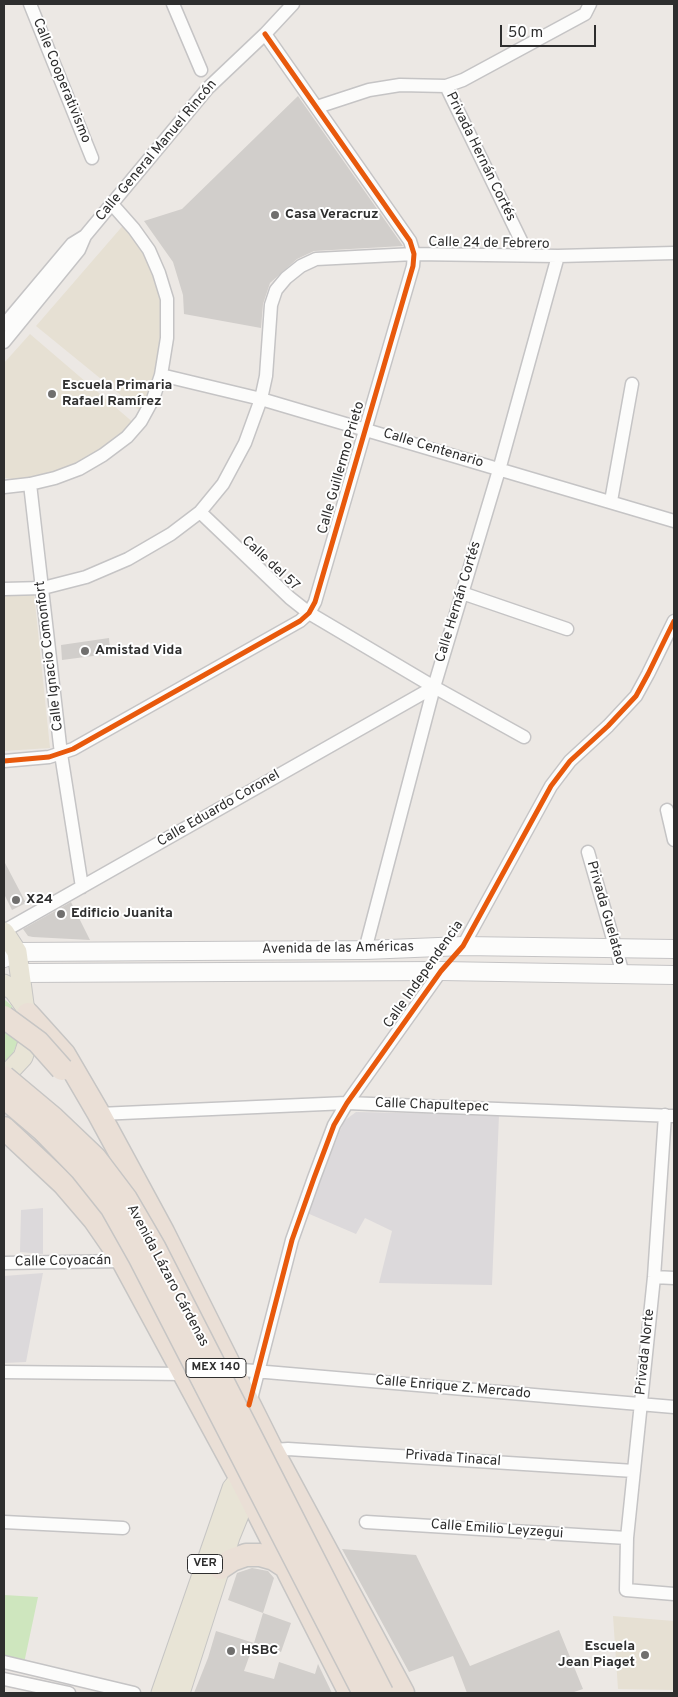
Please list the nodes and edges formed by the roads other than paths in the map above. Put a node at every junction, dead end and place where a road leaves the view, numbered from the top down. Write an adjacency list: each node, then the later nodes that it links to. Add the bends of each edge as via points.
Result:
1 (30, 4): 9 (street, Calle Cooperativismo)
2 (173, 4): 6 (street)
3 (293, 4): 5 (street, Calle General Manuel Rincón)
4 (590, 4): 7 (street, via 585,14)
5 (265, 34): 8 (street); 10 (street, Calle General Manuel Rincón, via 208,88)
6 (201, 70)
7 (446, 86): 8 (street, via 400,85 369,90); 14 (street, Privada Hernán Cortés)
8 (317, 107): 13 (street, via 410,241)
9 (92, 158)
10 (112, 203): 11 (street, Calle General Manuel Rincón); 19 (street, via 148,250 167,299)
11 (85, 236): 17 (street, Calle General Manuel Rincón, via 72,244); 18 (street, Calle General Manuel Rincón, via 79,250)
12 (674, 252): 15 (street, Calle 24 de Febrero)
13 (414, 254): 14 (street, Calle 24 de Febrero); 21 (street, Calle 24 de Febrero, via 316,259 286,278 270,305 266,376); 22 (street, Calle Guillermo Prieto)
14 (528, 255): 15 (street, Calle 24 de Febrero)
15 (558, 256): 23 (street, Calle Hernán Cortés)
16 (4, 304): 17 (street)
17 (6, 321)
18 (4, 342)
19 (161, 375): 21 (street, Calle Centenario); 24 (street, via 142,421 127,437 79,469)
20 (632, 384): 26 (street)
21 (261, 399): 22 (street, Calle Centenario); 27 (street, Calle 24 de Febrero, via 232,468)
22 (366, 429): 23 (street, Calle Centenario); 32 (street, Calle Guillermo Prieto)
23 (499, 470): 26 (street, Calle Centenario); 31 (street, Calle Hernán Cortés)
24 (30, 484): 25 (street); 29 (street, Calle Ignacio Comonfort)
25 (4, 487)
26 (610, 501): 28 (street, Calle Centenario)
27 (200, 512): 29 (street, Calle 24 de Febrero, via 171,534 128,559 86,577); 32 (street, Calle del 57)
28 (674, 520)
29 (42, 588): 30 (street, Calle 24 de Febrero); 37 (street, Calle Ignacio Comonfort)
30 (4, 590)
31 (462, 593): 34 (street); 35 (street, Calle Hernán Cortés)
32 (309, 613): 35 (street, Calle del 57); 37 (street)
33 (674, 621): 44 (street, Calle Independencia, via 636,696 570,761 551,786)
34 (567, 629)
35 (434, 687): 36 (street, Calle del 57); 42 (street, Calle Eduardo Coronel); 47 (street, Calle Hernán Cortés)
36 (524, 736)
37 (62, 754): 38 (street); 42 (street, Calle Ignacio Comonfort)
38 (4, 761)
39 (667, 810): 40 (street)
40 (674, 840)
41 (588, 852): 45 (street, Privada Guelatao)
42 (82, 887): 43 (street, Calle Eduardo Coronel)
43 (4, 932): 48 (main road)
44 (463, 946): 45 (main road, Avenida de las Américas); 47 (main road, Avenida de las Américas); 49 (main road, Calle Independencia)
45 (615, 948): 46 (main road, Avenida de las Américas); 51 (street, Privada Guelatao)
46 (674, 949)
47 (365, 950): 48 (main road, Avenida de las Américas)
48 (10, 955): 50 (main road)
49 (441, 972): 50 (main road, Avenida de las Américas); 51 (main road, Avenida de las Américas); 58 (street, Calle Independencia)
50 (20, 973): 54 (main road)
51 (623, 974): 52 (main road, Avenida de las Américas)
52 (674, 975)
53 (4, 984): 54 (main road, MEX 140, via 14,991)
54 (26, 1010): 56 (main road, MEX 140, via 30,1036 23,1057); 59 (highway, MEX 140, via 64,1054)
55 (4, 1017): 62 (highway, bridge, via 38,1042 62,1068 132,1191)
56 (4, 1076): 98 (highway, Avenida Lázaro Cárdenas / MEX 140, bridge, via 94,1158 126,1199 154,1247)
57 (4, 1098): 97 (highway, Avenida Lázaro Cárdenas / MEX 140, bridge, via 43,1130 81,1169 112,1208)
58 (347, 1103): 59 (street, Calle Chapultepec); 60 (street, Calle Chapultepec); 68 (street, Calle Independencia, via 334,1126 292,1240)
59 (99, 1114): 62 (highway, MEX 140)
60 (669, 1115): 65 (street, Privada Norte)
61 (4, 1128): 63 (highway, MEX 140, via 64,1184 94,1219)
62 (163, 1232): 67 (highway, MEX 140)
63 (123, 1261): 64 (street, Calle Coyoacán); 70 (highway, MEX 140)
64 (4, 1263)
65 (654, 1277): 66 (street); 72 (street, Privada Norte)
66 (674, 1278)
67 (231, 1369): 68 (street, Calle Enrique Z. Mercado); 71 (highway, MEX 140)
68 (258, 1371): 71 (street, Calle Independencia); 72 (street, Calle Enrique Z. Mercado)
69 (4, 1372): 70 (street)
70 (184, 1374): 76 (highway, MEX 140)
71 (249, 1405): 74 (highway, MEX 140)
72 (641, 1405): 73 (street, Calle Enrique Z. Mercado); 75 (street, Privada Norte)
73 (674, 1407)
74 (277, 1459): 75 (street, Privada Tinacal, via 288,1449); 76 (main road, VER, via 256,1460); 77 (main road, VER, via 265,1481); 82 (highway, MEX 140)
75 (634, 1471): 81 (street, Privada Norte)
76 (240, 1476): 77 (highway, MEX 140); 94 (main road, VER, via 232,1488)
77 (250, 1497): 83 (highway, MEX 140); 84 (main road, VER, via 241,1510)
78 (4, 1522): 80 (street)
79 (366, 1522): 81 (street, Calle Emilio Leyzegui)
80 (123, 1528)
81 (627, 1538): 87 (street, Privada Norte, via 626,1590)
82 (325, 1549): 83 (highway, via 309,1566 298,1569); 85 (highway, MEX 140)
83 (286, 1567): 84 (highway, via 274,1559 246,1555); 86 (highway, MEX 140)
84 (220, 1568): 95 (main road, VER)
85 (336, 1570): 86 (highway, via 312,1569 302,1576); 99 (highway, MEX 140)
86 (297, 1588): 96 (highway, MEX 140)
87 (674, 1594)
88 (4, 1662): 89 (street)
89 (52, 1672): 91 (street); 93 (street)
90 (4, 1679): 91 (street)
91 (48, 1688): 92 (street)
92 (69, 1693)
93 (134, 1693)
94 (161, 1693)
95 (180, 1693)
96 (350, 1693)
97 (364, 1693)
98 (382, 1693)
99 (403, 1693)

